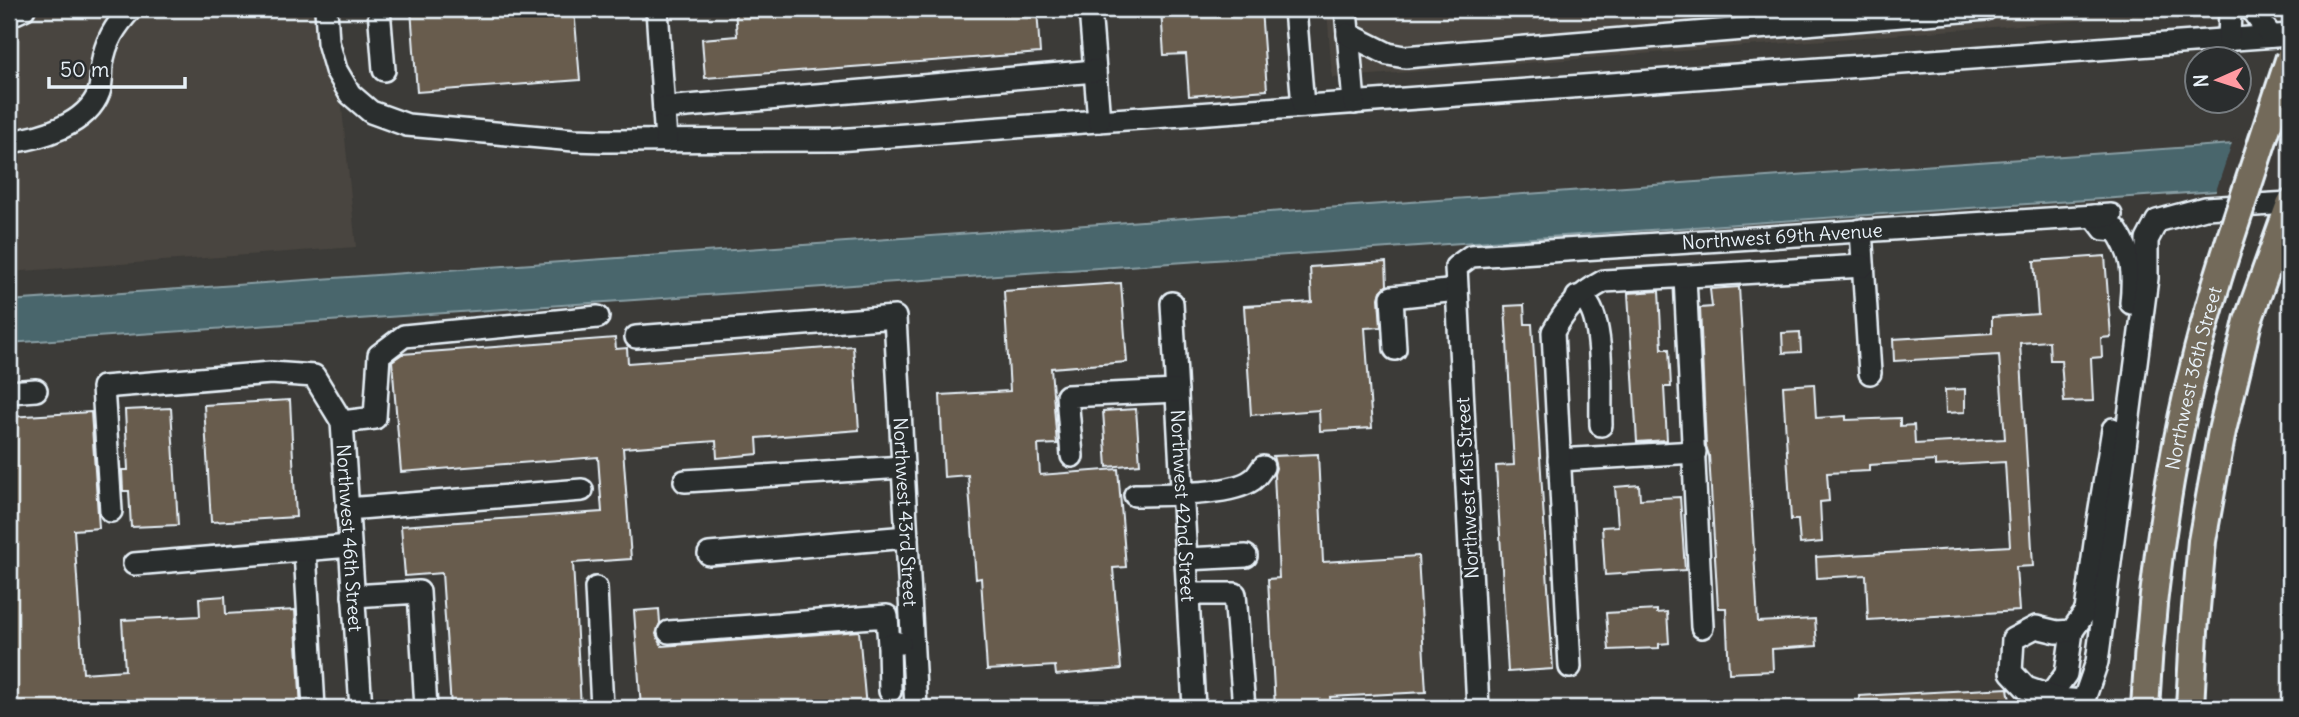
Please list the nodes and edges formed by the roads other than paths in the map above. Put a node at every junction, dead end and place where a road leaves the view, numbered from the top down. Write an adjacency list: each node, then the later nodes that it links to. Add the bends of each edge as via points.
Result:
1 (24, 9): 12 (street)
2 (131, 9): 24 (street, via 108,41 99,92 85,113 32,139)
3 (326, 9): 23 (street, via 331,58 339,76 359,103 384,118 407,125 574,140)
4 (379, 9): 17 (street)
5 (657, 9): 21 (street)
6 (1090, 9): 18 (street)
7 (1295, 9): 20 (street)
8 (1346, 9): 13 (street)
9 (1986, 9): 13 (street, via 1405,57 1388,54)
10 (2230, 9): 15 (street)
11 (2251, 9): 14 (street)
12 (9, 16)
13 (1348, 34): 19 (street)
14 (2280, 35): 15 (street)
15 (2229, 40): 19 (street)
16 (2290, 57): 80 (main road, Northwest 36th Street, bridge, via 2207,310 2179,431 2158,548)
17 (384, 69)
18 (1095, 71): 21 (street); 22 (street)
19 (1353, 103): 20 (street)
20 (1303, 106): 22 (street)
21 (664, 108): 23 (street)
22 (1099, 121): 23 (street, via 836,140)
23 (666, 141)
24 (9, 142)
25 (2290, 203): 71 (street, via 2205,208 2157,221 2147,240 2147,278 2097,662); 81 (main road, Northwest 36th Street, via 2248,321 2221,431 2202,541)
26 (1861, 230): 27 (street, Northwest 69th Avenue, via 1471,256); 28 (street); 64 (street, Northwest 69th Avenue, via 2103,216 2104,229 2116,230 2128,248 2133,284 2086,611)
27 (1456, 267): 30 (street, Northwest 41st Street)
28 (1863, 267): 29 (street); 36 (street)
29 (1685, 277): 31 (street, via 1604,281); 42 (street)
30 (1457, 290): 35 (street, via 1392,297); 79 (street, Northwest 41st Street)
31 (1577, 297): 41 (street, via 1587,303 1601,349); 44 (street, via 1553,332)
32 (1172, 303): 38 (street, Northwest 42nd Street)
33 (598, 317): 40 (street, via 404,336 379,355 374,418)
34 (636, 337): 45 (street, Northwest 43rd Street, via 895,317)
35 (1395, 349)
36 (1870, 373)
37 (36, 390): 39 (street)
38 (1177, 391): 43 (street, via 1067,396); 49 (street, Northwest 42nd Street)
39 (9, 392)
40 (342, 422): 51 (street, Northwest 46th Street); 52 (street, Northwest 46th Street, via 314,376 271,373 103,387)
41 (1601, 425)
42 (1695, 452): 44 (street); 63 (street)
43 (1072, 456)
44 (1559, 460): 68 (street)
45 (903, 467): 47 (street); 53 (street, Northwest 43rd Street)
46 (1263, 467): 49 (street, via 1253,480 1231,488)
47 (685, 481)
48 (582, 490): 51 (street)
49 (1182, 493): 50 (street); 58 (street, Northwest 42nd Street)
50 (1135, 495)
51 (347, 509): 54 (street, Northwest 46th Street)
52 (111, 511)
53 (907, 537): 56 (street); 66 (street, Northwest 43rd Street)
54 (350, 546): 55 (street); 62 (street, Northwest 46th Street)
55 (305, 551): 59 (street); 72 (street)
56 (709, 554)
57 (1246, 556): 58 (street)
58 (1186, 559): 61 (street, Northwest 42nd Street)
59 (134, 564)
60 (596, 588): 75 (street)
61 (1188, 594): 77 (street, Northwest 42nd Street); 78 (street, via 1235,594)
62 (353, 596): 73 (street, Northwest 46th Street); 74 (street, via 419,592)
63 (1703, 627)
64 (2072, 631): 70 (street, via 2066,674); 70 (street, via 2036,627 2013,639 2011,672 2026,688)
65 (670, 632): 67 (street, via 887,616)
66 (912, 641): 67 (street); 76 (street, Northwest 43rd Street)
67 (889, 645): 69 (street)
68 (1570, 667)
69 (890, 691)
70 (2050, 696): 71 (street)
71 (2082, 705)
72 (314, 708)
73 (361, 708)
74 (426, 708)
75 (602, 708)
76 (916, 708)
77 (1195, 708)
78 (1244, 708)
79 (1478, 708)
80 (2145, 708)
81 (2190, 708)

